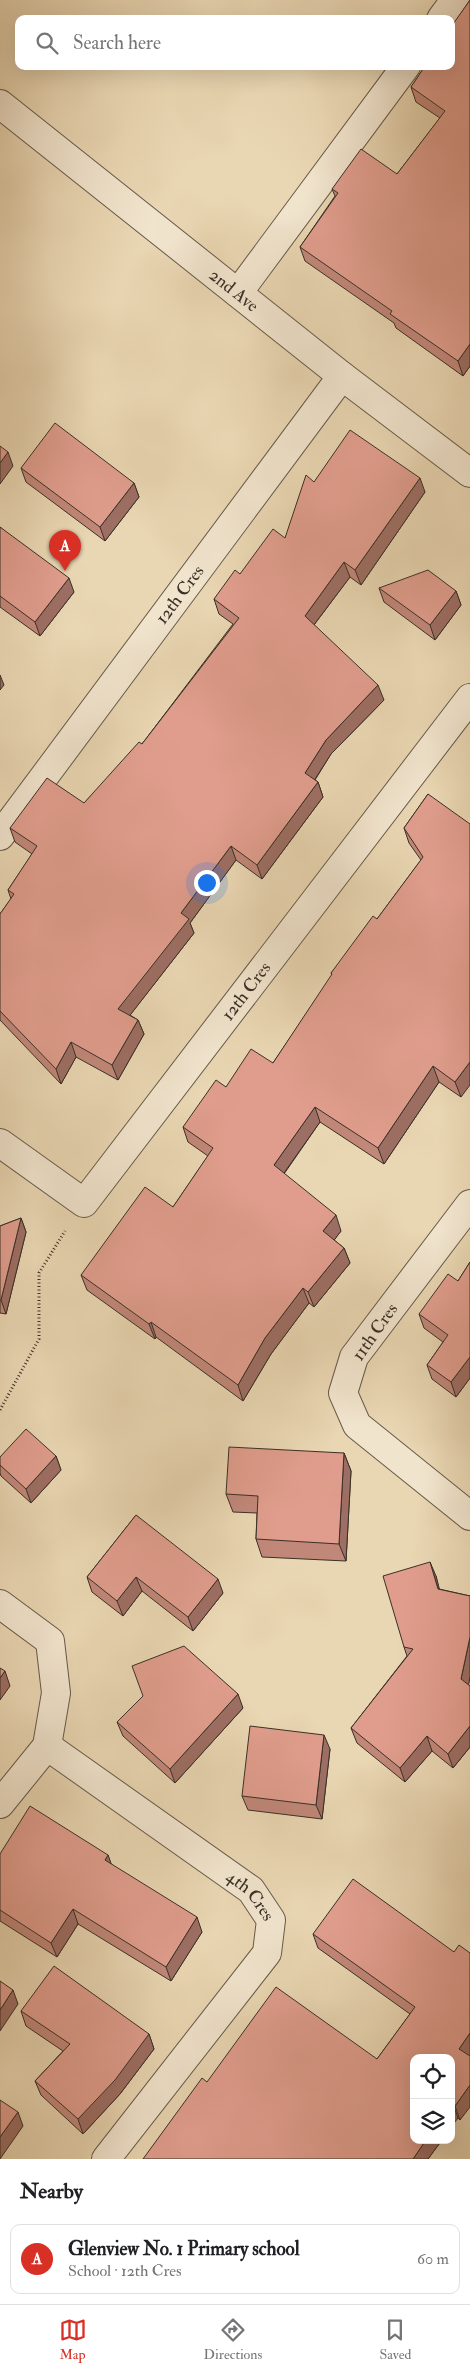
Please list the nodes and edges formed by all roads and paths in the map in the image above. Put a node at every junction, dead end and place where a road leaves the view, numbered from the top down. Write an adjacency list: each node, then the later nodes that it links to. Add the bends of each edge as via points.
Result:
1 (455, 0): 2 (street)
2 (444, 15)
3 (403, 70): 5 (street)
4 (0, 104): 5 (street, 2nd Ave)
5 (238, 293): 6 (street, 2nd Ave)
6 (342, 376): 7 (street, 2nd Ave); 9 (street, 12th Cres)
7 (470, 473)
8 (470, 698): 11 (street, 12th Cres)
9 (0, 836)
10 (0, 1144): 11 (street)
11 (84, 1203): 13 (path, via 39,1273 39,1339)
12 (470, 1204): 14 (street, 11th Cres, via 354,1357 342,1393 357,1425)
13 (0, 1410)
14 (470, 1516)
15 (0, 1604): 16 (street, via 50,1641 56,1693)
16 (47, 1746): 17 (street); 18 (street, 4th Cres, via 251,1890 271,1920 267,1954)
17 (0, 1804)
18 (106, 2159)

